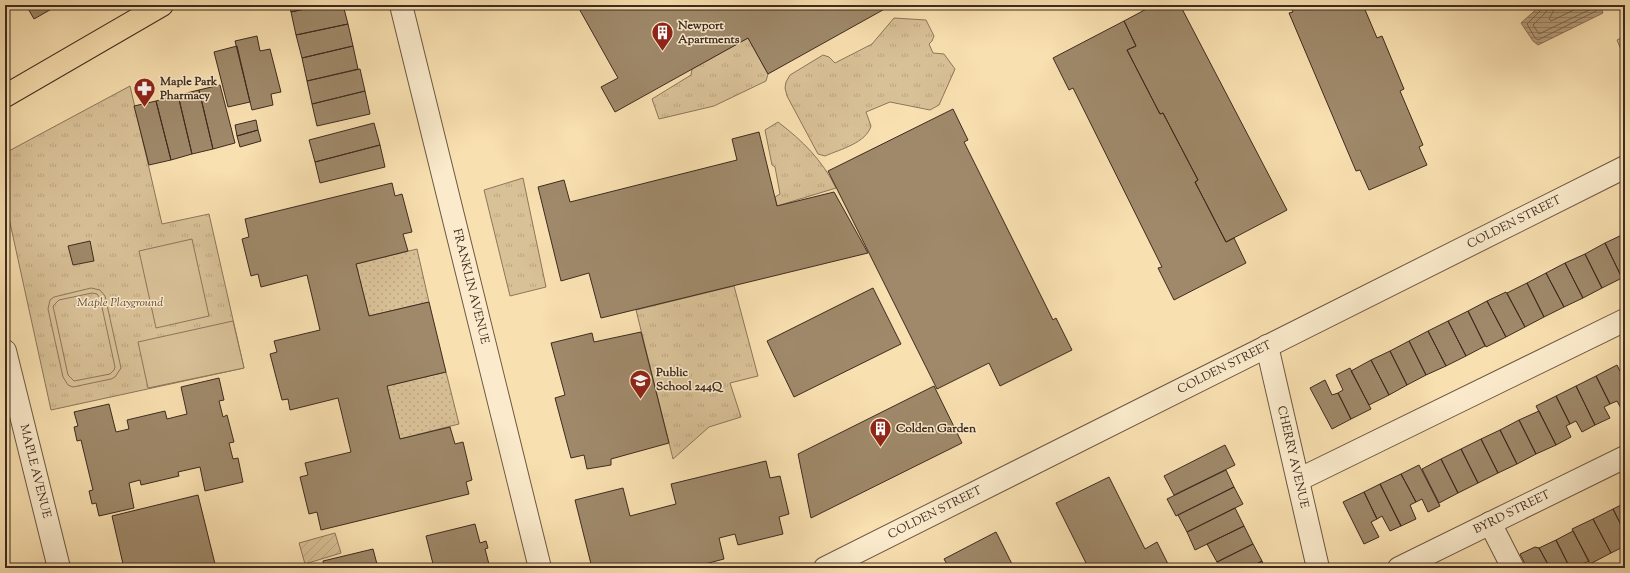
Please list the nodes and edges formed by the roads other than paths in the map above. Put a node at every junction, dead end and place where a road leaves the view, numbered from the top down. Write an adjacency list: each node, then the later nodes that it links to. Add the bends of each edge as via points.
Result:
1 (162, 5): 3 (main road)
2 (401, 5): 12 (street, FRANKLIN AVENUE)
3 (5, 96)
4 (1625, 168): 6 (street, COLDEN STREET)
5 (1625, 320): 9 (street)
6 (1268, 346): 9 (street, CHERRY AVENUE); 13 (street, COLDEN STREET)
7 (5, 351): 11 (street, MAPLE AVENUE)
8 (1625, 457): 10 (street, BYRD STREET)
9 (1298, 480): 14 (street, CHERRY AVENUE)
10 (1490, 523): 15 (street, BYRD STREET); 16 (street)
11 (59, 568)
12 (540, 568)
13 (825, 568)
14 (1318, 568)
15 (1399, 568)
16 (1513, 568)

